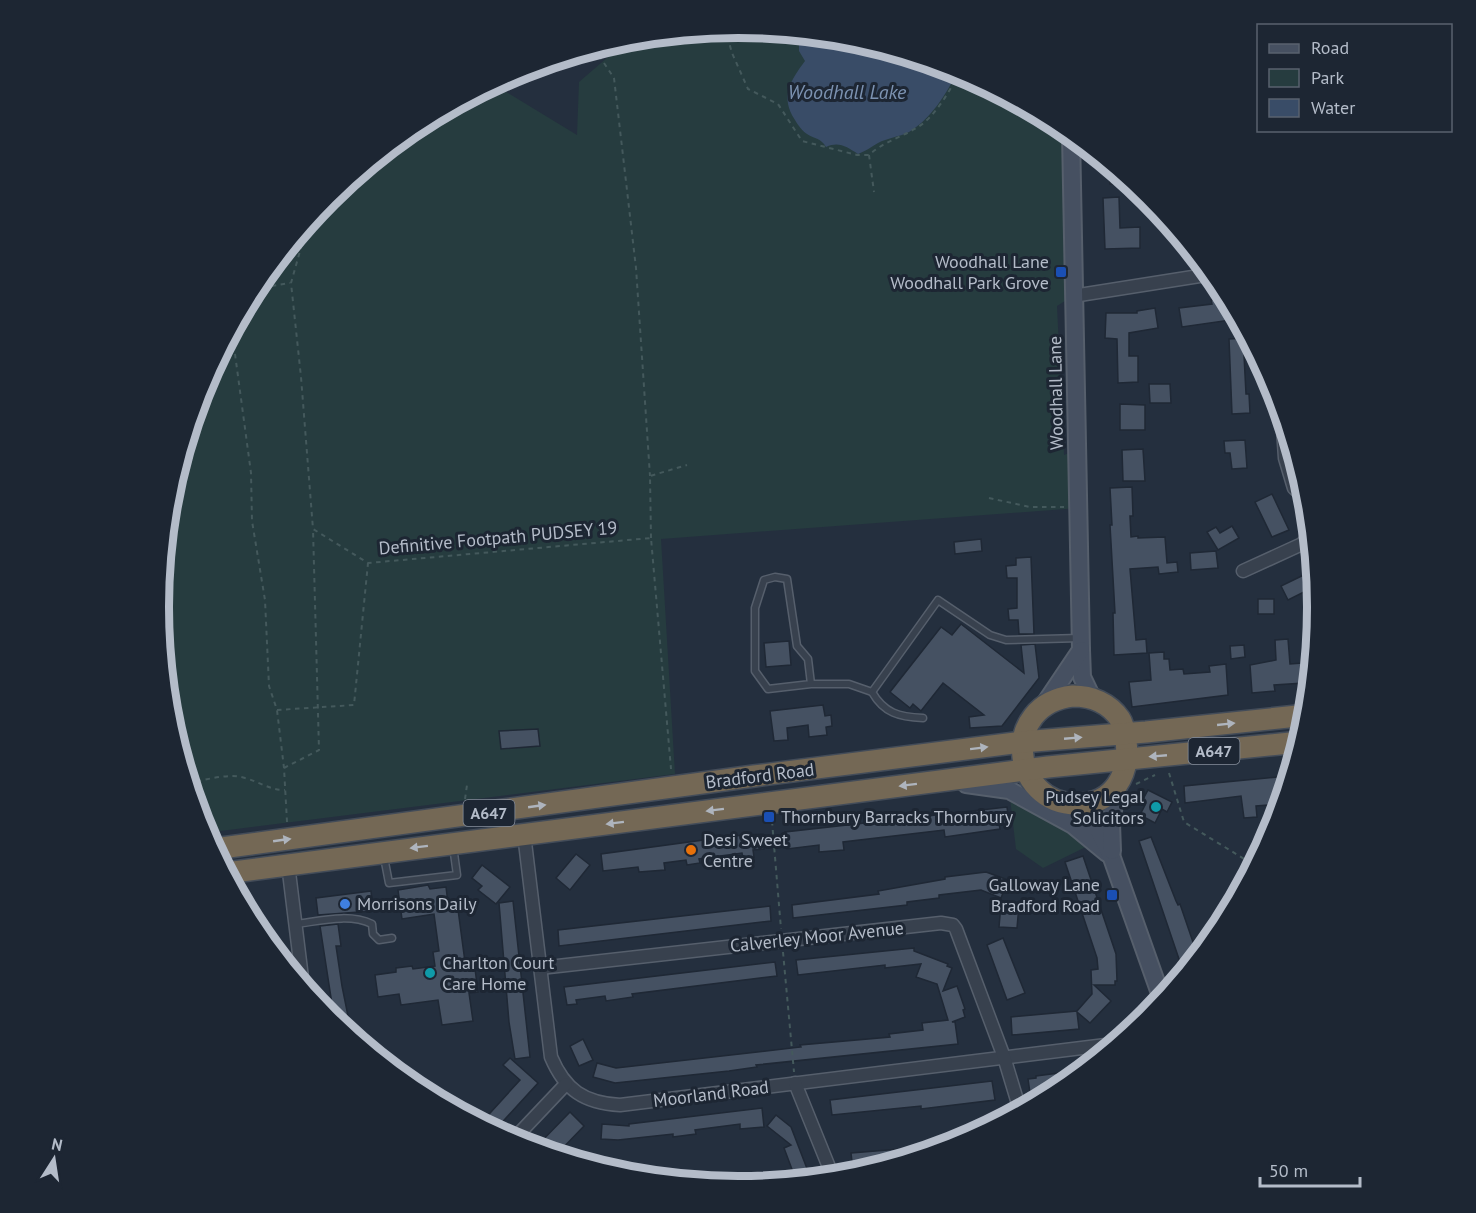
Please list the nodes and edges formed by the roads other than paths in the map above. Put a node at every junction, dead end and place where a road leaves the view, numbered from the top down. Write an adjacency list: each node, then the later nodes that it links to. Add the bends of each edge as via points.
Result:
1 (1072, 146): 3 (street, Woodhall Lane)
2 (1201, 276): 3 (street)
3 (1073, 296): 8 (street, Woodhall Lane)
4 (1284, 447): 5 (street)
5 (1295, 489)
6 (1303, 543): 7 (street)
7 (1243, 571)
8 (1081, 644): 10 (lane, via 1006,640 990,635 938,600); 11 (street, Woodhall Lane, via 1082,677); 12 (street)
9 (811, 684): 9 (lane, via 768,689 755,671 755,609 764,580 787,579 797,646 808,659); 10 (lane, via 849,684)
10 (872, 692): 14 (lane, via 885,710 894,715)
11 (1092, 698): 12 (highway, via 1063,697); 15 (highway, via 1120,719)
12 (1042, 708): 16 (highway, via 1028,724)
13 (1296, 716): 15 (highway, Bradford Road / A647, one-way to 13)
14 (922, 718)
15 (1125, 733): 16 (highway, Bradford Road / A647, one-way to 15); 18 (highway)
16 (1022, 742): 19 (highway); 25 (highway, Bradford Road / A647, one-way to 16)
17 (1290, 743): 18 (highway, Bradford Road / A647, one-way to 18)
18 (1127, 759): 19 (highway, Bradford Road / A647); 21 (highway)
19 (1027, 770): 20 (highway, Bradford Road / A647); 22 (highway, via 1040,793)
20 (938, 782): 23 (highway, Bradford Road / A647, one-way to 23); 27 (street, via 1009,790 1073,825)
21 (1117, 786): 22 (highway, via 1094,802); 27 (street, via 1111,823)
22 (1077, 804): 27 (street, via 1099,831)
23 (524, 834): 24 (highway, Bradford Road / A647); 32 (street, Moorland Road)
24 (453, 843): 26 (highway, Bradford Road / A647, one-way to 26); 26 (lane, via 457,875 389,883)
25 (223, 848)
26 (384, 851): 28 (highway, Bradford Road / A647)
27 (1112, 858): 34 (street)
28 (288, 864): 29 (highway, Bradford Road / A647); 30 (street)
29 (235, 872)
30 (296, 924): 31 (lane, via 362,920 372,924 373,934 379,940); 33 (street)
31 (392, 938)
32 (540, 968): 36 (street, Calverley Moor Avenue, via 947,923 956,929); 38 (street, Moorland Road, via 551,1057)
33 (301, 971)
34 (1159, 990)
35 (1099, 1046): 36 (street, Moorland Road)
36 (1004, 1057): 37 (street, Moorland Road); 39 (street, Calverley Moor Avenue)
37 (795, 1083): 38 (street, Moorland Road, via 620,1106 589,1100); 41 (street)
38 (566, 1084): 40 (street)
39 (1017, 1102)
40 (520, 1132)
41 (829, 1168)

